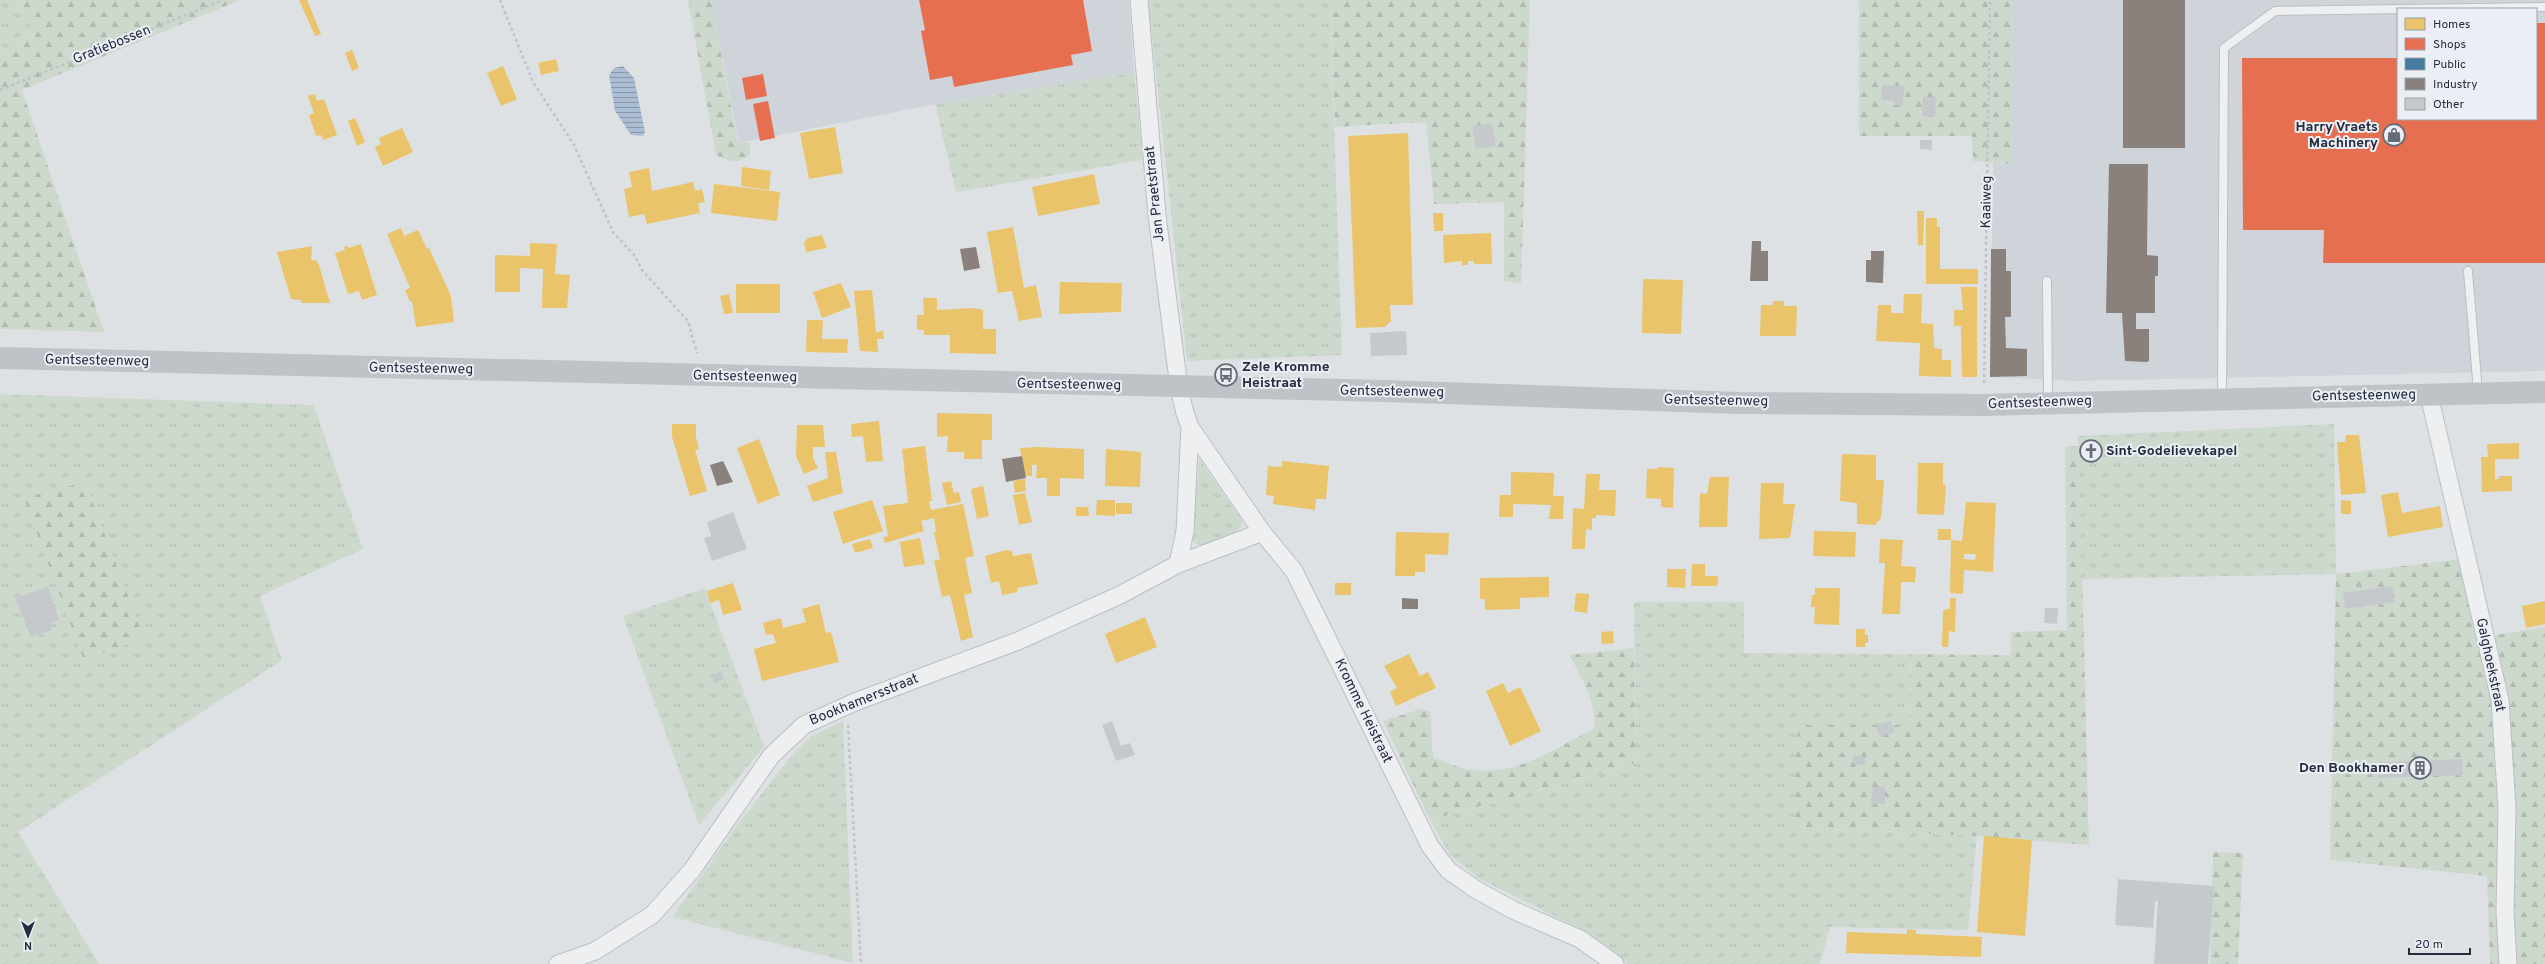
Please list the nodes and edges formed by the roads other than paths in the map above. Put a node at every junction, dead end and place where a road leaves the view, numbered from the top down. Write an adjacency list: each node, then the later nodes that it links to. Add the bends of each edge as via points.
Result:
1 (1139, 0): 8 (street, Jan Praetstraat, via 1157,215)
2 (2545, 7): 3 (lane)
3 (2478, 8)
4 (2397, 9): 12 (lane, via 2275,11 2224,48)
5 (2468, 271): 10 (lane)
6 (2047, 281): 13 (lane)
7 (0, 358): 8 (main road, Gentsesteenweg)
8 (1179, 388): 13 (main road, Gentsesteenweg, via 1385,391 1740,402); 14 (street, Kromme Heistraat)
9 (2545, 392): 10 (main road, Gentsesteenweg)
10 (2478, 394): 11 (main road, Gentsesteenweg)
11 (2429, 395): 12 (main road, Gentsesteenweg); 19 (street, Galghoekstraat, via 2500,700 2508,808 2505,912)
12 (2222, 399): 13 (main road, Gentsesteenweg)
13 (2048, 402)
14 (1190, 427): 15 (street, Kromme Heistraat); 16 (street, via 1185,531)
15 (1262, 532): 16 (street, Bookhamersstraat); 18 (street, Kromme Heistraat, via 1294,571 1430,846 1448,870 1475,889 1513,910 1580,938)
16 (1178, 564): 17 (street, Bookhamersstraat, via 1120,595 1018,641 847,705 804,725 771,756 692,870 652,915 595,951)
17 (558, 964)
18 (1615, 964)
19 (2508, 964)

